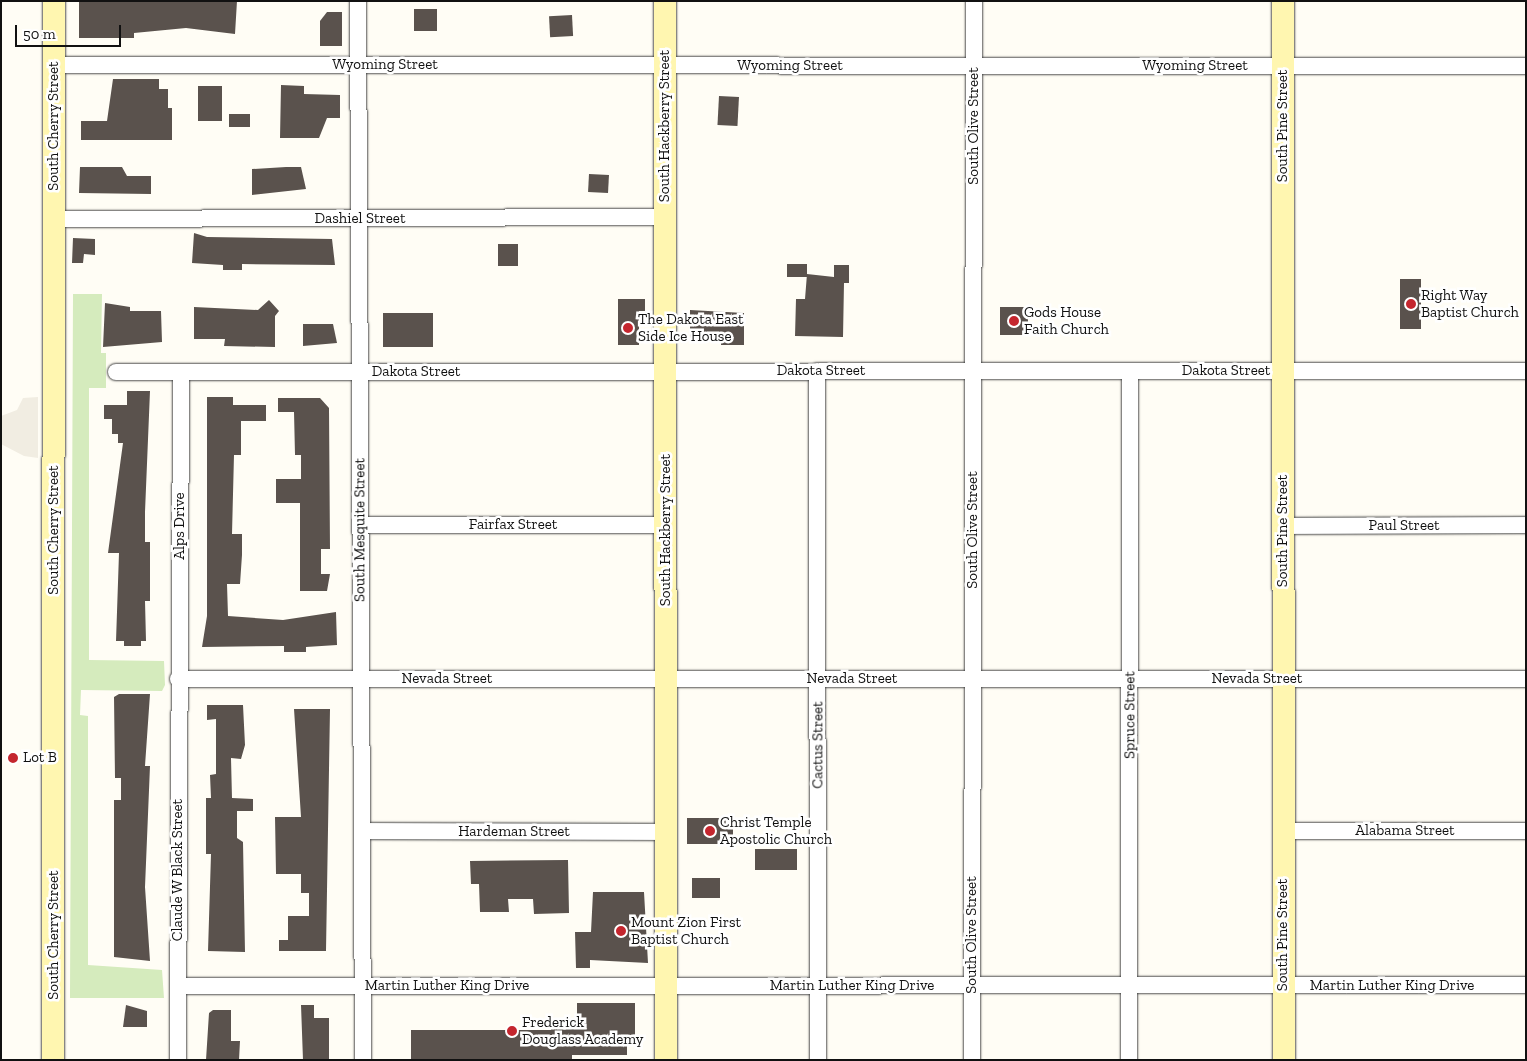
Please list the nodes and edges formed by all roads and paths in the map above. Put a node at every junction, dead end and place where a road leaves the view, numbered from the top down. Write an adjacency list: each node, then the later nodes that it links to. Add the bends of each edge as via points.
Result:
1 (54, 1): 7 (street, South Cherry Street)
2 (358, 1): 6 (street, South Mesquite Street)
3 (665, 1): 8 (street, South Hackberry Street)
4 (974, 1): 9 (street, South Olive Street)
5 (1283, 1): 10 (street, South Pine Street)
6 (358, 64): 7 (street, Wyoming Street); 8 (street, Wyoming Street); 14 (street, South Mesquite Street)
7 (54, 65): 13 (street, South Cherry Street)
8 (665, 66): 9 (street, Wyoming Street); 12 (street, South Hackberry Street)
9 (974, 66): 10 (street, Wyoming Street); 17 (street, South Olive Street)
10 (1283, 66): 11 (street, Wyoming Street); 19 (street, South Pine Street)
11 (1526, 66)
12 (666, 217): 14 (street, Dashiel Street); 15 (street, South Hackberry Street)
13 (54, 219): 14 (street, Dashiel Street); 48 (street, South Cherry Street)
14 (360, 219): 23 (street, South Mesquite Street)
15 (666, 371): 16 (street, Dakota Street); 23 (street, Dakota Street); 25 (street, South Hackberry Street)
16 (817, 371): 17 (street, Dakota Street); 31 (street, Cactus Street)
17 (973, 371): 18 (street, Dakota Street); 32 (street, South Olive Street)
18 (1130, 371): 19 (street, Dakota Street); 33 (street, Spruce Street)
19 (1283, 371): 20 (street, Dakota Street); 27 (street, South Pine Street)
20 (1526, 371)
21 (116, 372): 22 (street, Dakota Street)
22 (181, 372): 23 (street, Dakota Street); 28 (street, Alps Drive)
23 (359, 372): 24 (street, South Mesquite Street)
24 (360, 525): 25 (street, Fairfax Street); 29 (street, South Mesquite Street)
25 (666, 525): 30 (street, South Hackberry Street)
26 (1526, 525): 27 (street, Paul Street)
27 (1283, 526): 34 (street, South Pine Street)
28 (178, 679): 29 (street, Nevada Street); 40 (street, Claude W Black Street)
29 (360, 679): 30 (street, Nevada Street); 36 (street, South Mesquite Street)
30 (666, 679): 31 (street, Nevada Street); 39 (street, South Hackberry Street)
31 (818, 679): 32 (street, Nevada Street); 43 (street, Cactus Street)
32 (973, 679): 33 (street, Nevada Street); 44 (street, South Olive Street)
33 (1130, 679): 34 (street, Nevada Street); 45 (street, Spruce Street)
34 (1283, 679): 35 (street, Nevada Street); 37 (street, South Pine Street)
35 (1526, 679)
36 (362, 831): 39 (street, Hardeman Street); 41 (street, South Mesquite Street)
37 (1283, 831): 38 (street, Alabama Street); 46 (street, South Pine Street)
38 (1526, 831)
39 (666, 832): 42 (street, South Hackberry Street)
40 (178, 986): 41 (street, Martin Luther King Drive); 49 (street, Claude W Black Street)
41 (363, 986): 42 (street, Martin Luther King Drive); 50 (street, South Mesquite Street)
42 (666, 986): 43 (street, Martin Luther King Drive); 51 (street, South Hackberry Street)
43 (818, 986): 44 (street, Martin Luther King Drive); 52 (street, Cactus Street)
44 (972, 986): 45 (street, Martin Luther King Drive); 53 (street, South Olive Street)
45 (1129, 986): 46 (street, Martin Luther King Drive); 54 (street, Spruce Street)
46 (1283, 986): 47 (street, Martin Luther King Drive); 55 (street, South Pine Street)
47 (1526, 986)
48 (54, 1060)
49 (178, 1060)
50 (363, 1060)
51 (666, 1060)
52 (818, 1060)
53 (972, 1060)
54 (1129, 1060)
55 (1284, 1060)

